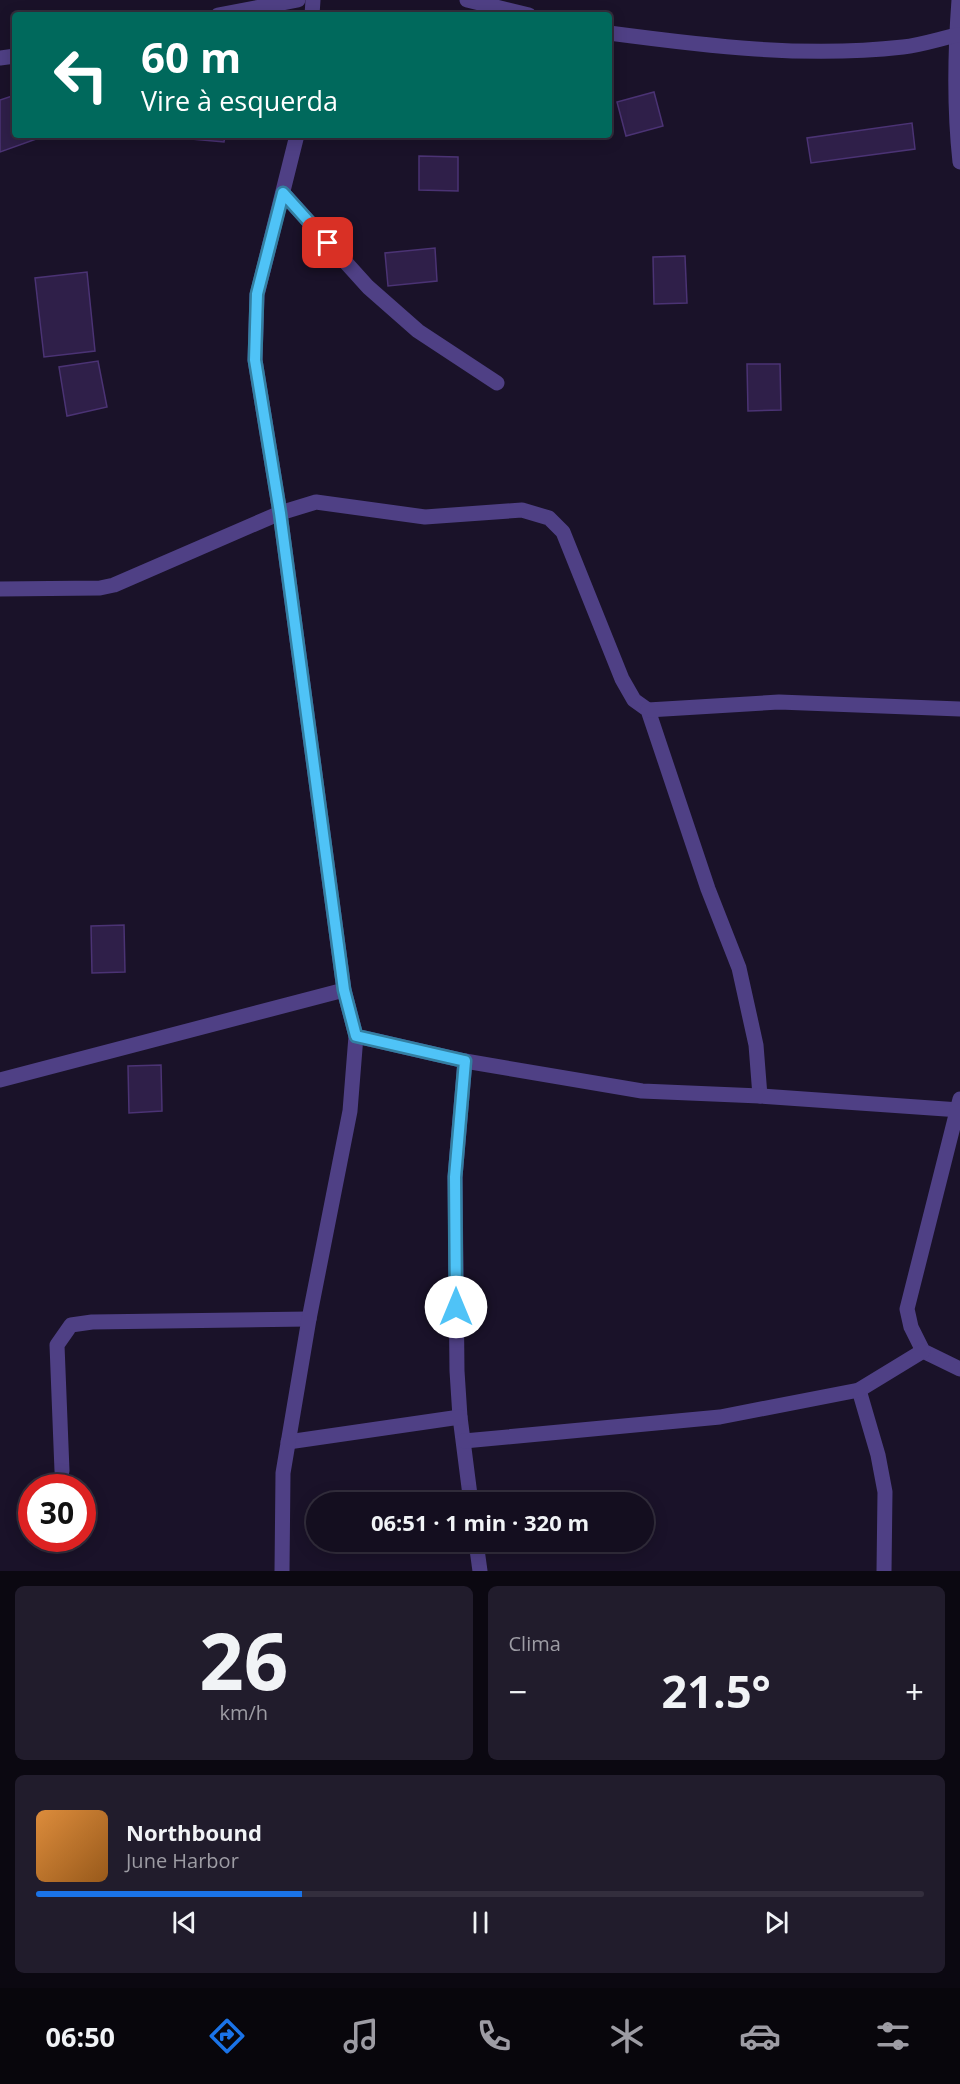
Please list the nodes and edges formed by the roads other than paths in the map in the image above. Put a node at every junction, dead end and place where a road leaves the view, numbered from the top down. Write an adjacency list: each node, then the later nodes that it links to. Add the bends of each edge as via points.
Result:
1 (298, 0): 4 (street)
2 (466, 0): 5 (street)
3 (959, 0): 7 (street)
4 (234, 12)
5 (516, 12)
6 (612, 33): 7 (street, via 725,48 824,52 905,47)
7 (957, 34): 9 (street)
8 (296, 138): 10 (street)
9 (960, 162)
10 (283, 193): 11 (street, via 368,287 418,331); 12 (street, via 257,294 255,360)
11 (497, 383)
12 (280, 513): 13 (street, via 114,585); 15 (street, via 316,502 424,517 522,510 549,518 563,532 622,679 634,700); 16 (street)
13 (0, 589)
14 (960, 709): 15 (street, via 778,702)
15 (648, 710): 20 (street, via 739,968 756,1045)
16 (344, 990): 17 (street); 19 (street)
17 (356, 1036): 18 (street); 22 (street, via 350,1111)
18 (465, 1061): 20 (street, via 642,1091); 26 (street, via 455,1177)
19 (0, 1080)
20 (759, 1096): 21 (street)
21 (959, 1106): 23 (street, via 907,1309)
22 (309, 1318): 28 (street); 29 (street, via 71,1325 57,1345)
23 (923, 1351): 24 (street); 25 (street)
24 (960, 1369)
25 (859, 1390): 27 (street, via 720,1417); 34 (street, via 885,1492)
26 (460, 1417): 27 (street); 28 (street)
27 (464, 1441): 30 (street)
28 (288, 1442): 32 (street, via 283,1473)
29 (62, 1471)
30 (470, 1492)
31 (477, 1552): 33 (street)
32 (282, 1571)
33 (480, 1571)
34 (884, 1571)

